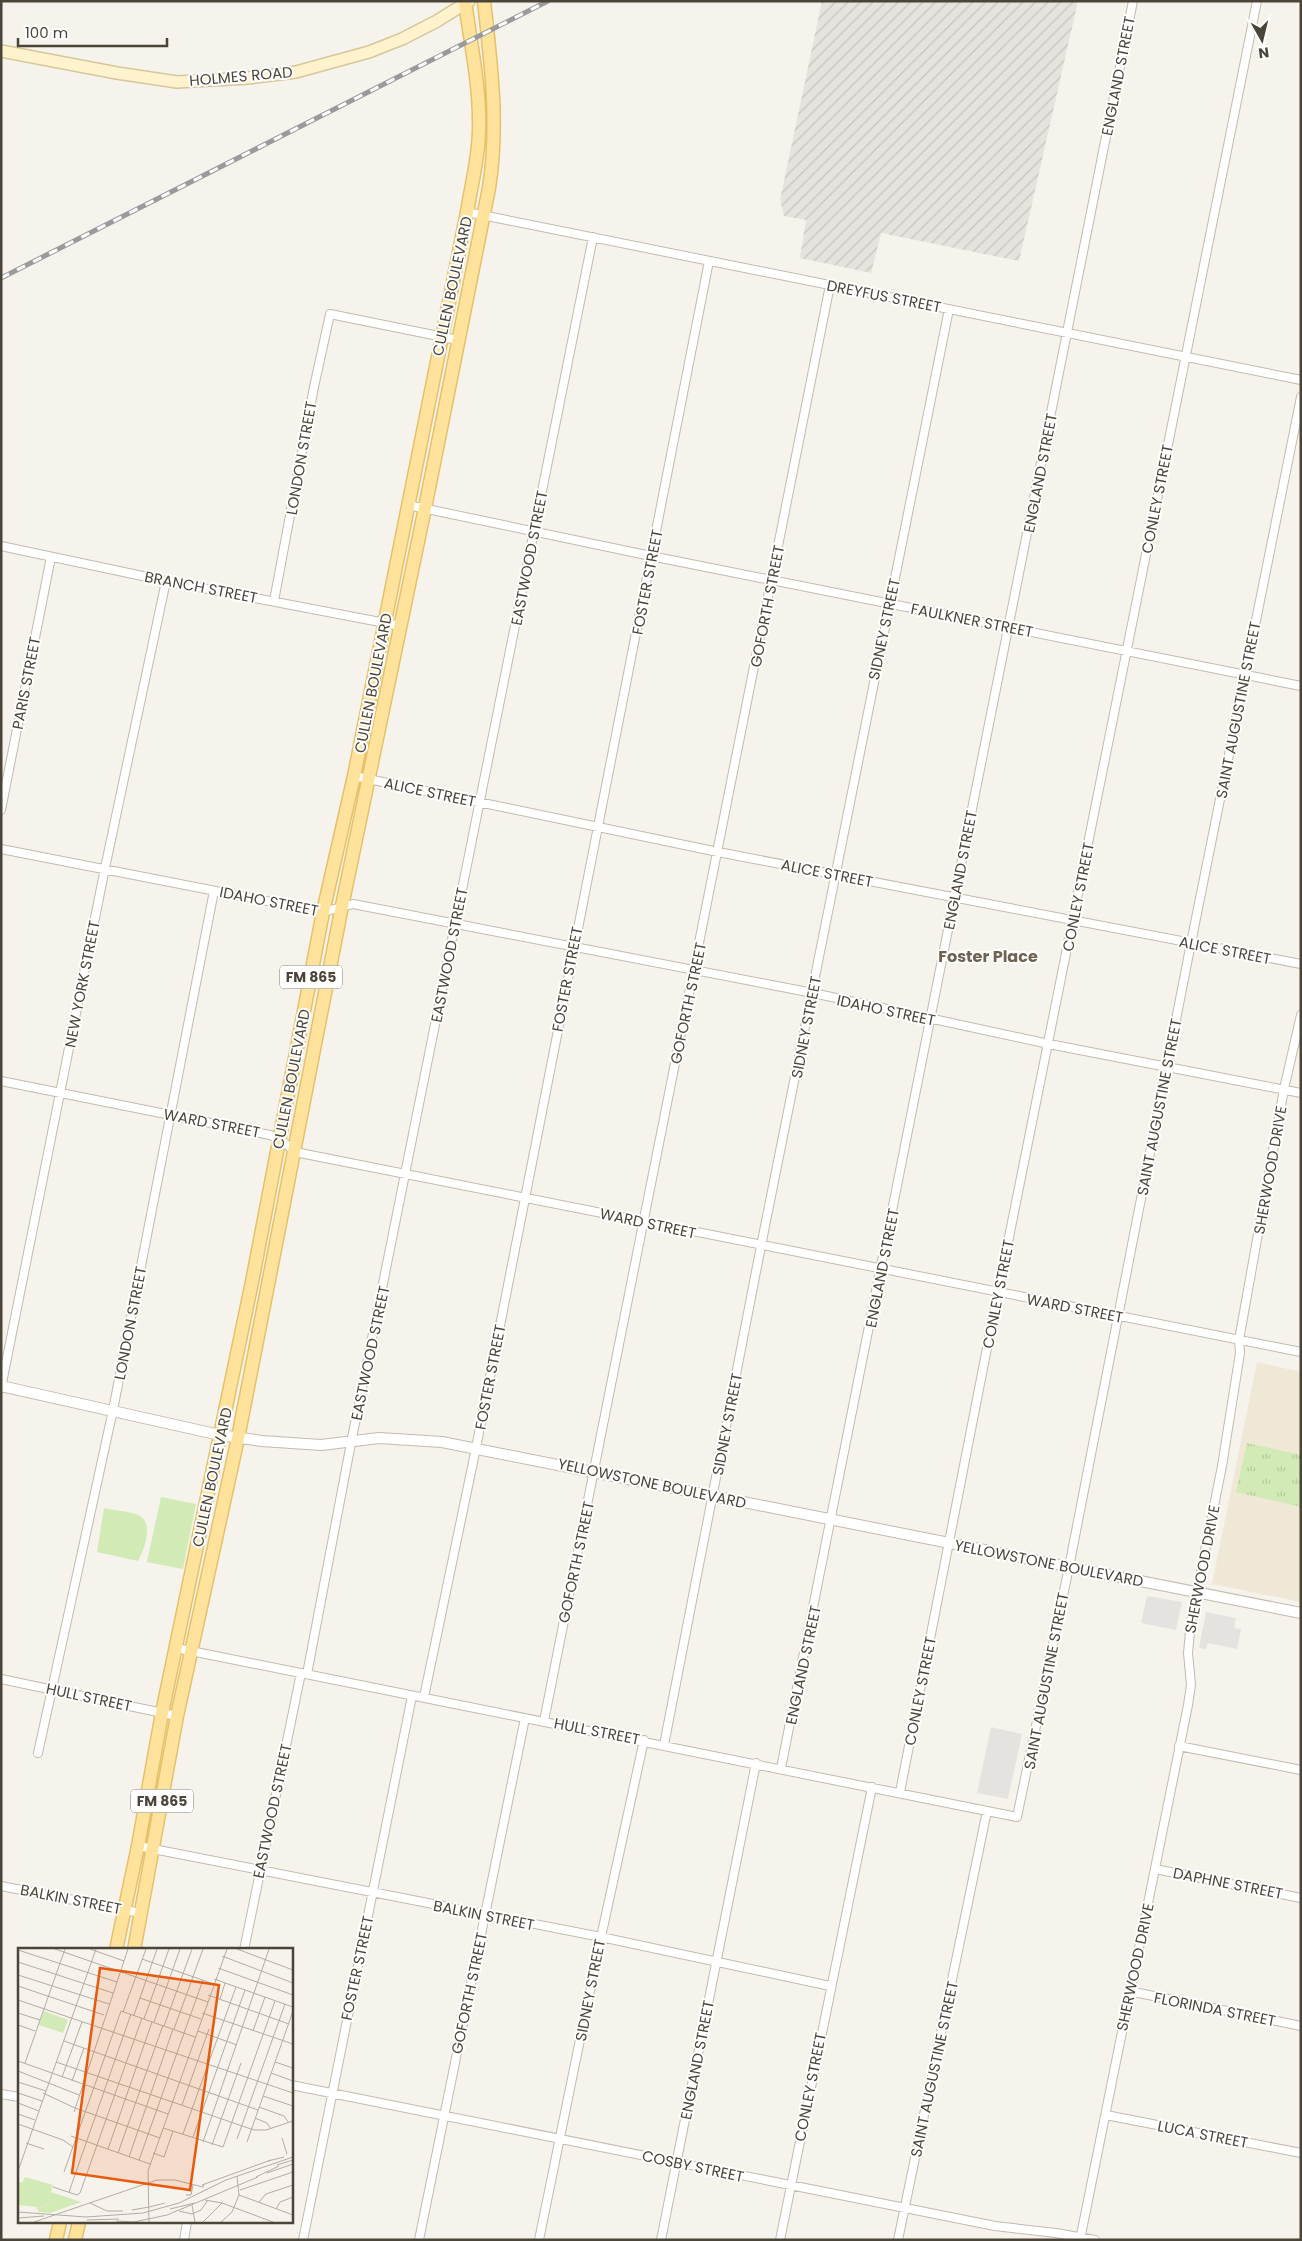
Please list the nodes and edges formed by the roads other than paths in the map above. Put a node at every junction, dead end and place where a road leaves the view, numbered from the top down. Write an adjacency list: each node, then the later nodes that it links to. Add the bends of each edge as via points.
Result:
1 (484, 1): 7 (main road, CULLEN BOULEVARD / FM 865, via 492,78)
2 (1133, 1): 14 (street, ENGLAND STREET)
3 (1257, 1): 17 (street, CONLEY STREET)
4 (466, 2): 5 (main road, HOLMES ROAD, via 411,34 369,52 296,72 248,78 177,82 117,74); 6 (main road, CULLEN BOULEVARD / FM 865, via 478,89)
5 (1, 51)
6 (479, 140): 7 (main road); 8 (main road, CULLEN BOULEVARD / FM 865)
7 (494, 142): 9 (main road, CULLEN BOULEVARD / FM 865)
8 (467, 212): 9 (street, DREYFUS STREET); 15 (main road, CULLEN BOULEVARD / FM 865)
9 (484, 215): 10 (street, DREYFUS STREET); 16 (main road, CULLEN BOULEVARD / FM 865)
10 (593, 237): 11 (street, DREYFUS STREET); 22 (street, EASTWOOD STREET)
11 (709, 260): 12 (street, DREYFUS STREET); 24 (street, FOSTER STREET)
12 (830, 285): 13 (street, DREYFUS STREET); 26 (street, GOFORTH STREET)
13 (949, 309): 14 (street, DREYFUS STREET); 29 (street, SIDNEY STREET)
14 (1068, 333): 17 (street, DREYFUS STREET); 32 (street, ENGLAND STREET)
15 (441, 336): 16 (street); 20 (main road, CULLEN BOULEVARD / FM 865); 28 (street, LONDON STREET, via 330,314)
16 (458, 340): 21 (main road, CULLEN BOULEVARD / FM 865)
17 (1185, 357): 18 (street, DREYFUS STREET); 33 (street, CONLEY STREET)
18 (1301, 380)
19 (1301, 397): 34 (street, SAINT AUGUSTINE STREET)
20 (408, 505): 21 (street, FAULKNER STREET); 30 (main road, CULLEN BOULEVARD / FM 865)
21 (425, 508): 22 (street, FAULKNER STREET); 31 (main road, CULLEN BOULEVARD / FM 865)
22 (535, 530): 24 (street, FAULKNER STREET); 38 (street, EASTWOOD STREET)
23 (1, 546): 25 (street, BRANCH STREET)
24 (651, 556): 26 (street, FAULKNER STREET); 40 (street, FOSTER STREET)
25 (51, 557): 27 (street, BRANCH STREET); 39 (street, PARIS STREET)
26 (772, 580): 29 (street, FAULKNER STREET); 42 (street, GOFORTH STREET)
27 (166, 581): 28 (street, BRANCH STREET); 43 (street, NEW YORK STREET)
28 (274, 601): 30 (street, BRANCH STREET)
29 (889, 603): 32 (street, FAULKNER STREET); 44 (street, SIDNEY STREET)
30 (385, 623): 31 (street, BRANCH STREET); 36 (main road, CULLEN BOULEVARD / FM 865)
31 (401, 626): 37 (main road, CULLEN BOULEVARD / FM 865)
32 (1010, 627): 33 (street, FAULKNER STREET); 46 (street, ENGLAND STREET)
33 (1128, 650): 34 (street, FAULKNER STREET); 49 (street, CONLEY STREET)
34 (1246, 674): 35 (street, FAULKNER STREET); 51 (street, SAINT AUGUSTINE STREET)
35 (1301, 686)
36 (354, 776): 37 (street, ALICE STREET); 48 (main road, CULLEN BOULEVARD / FM 865)
37 (370, 779): 38 (street, ALICE STREET); 47 (main road, CULLEN BOULEVARD / FM 865)
38 (480, 802): 40 (street, ALICE STREET); 50 (street, EASTWOOD STREET)
39 (1, 810)
40 (598, 826): 42 (street, ALICE STREET); 52 (street, FOSTER STREET)
41 (1, 849): 43 (street, IDAHO STREET)
42 (718, 852): 44 (street, ALICE STREET); 54 (street, GOFORTH STREET)
43 (105, 868): 45 (street, IDAHO STREET); 65 (street, NEW YORK STREET)
44 (835, 874): 46 (street, ALICE STREET); 55 (street, SIDNEY STREET)
45 (214, 890): 48 (street, IDAHO STREET); 66 (street, LONDON STREET)
46 (954, 898): 49 (street, ALICE STREET); 57 (street, ENGLAND STREET)
47 (342, 906): 48 (street, IDAHO STREET); 50 (street, IDAHO STREET, via 353,904); 59 (main road, CULLEN BOULEVARD / FM 865)
48 (323, 912): 58 (main road, CULLEN BOULEVARD / FM 865)
49 (1073, 920): 51 (street, ALICE STREET); 60 (street, CONLEY STREET)
50 (455, 923): 52 (street, IDAHO STREET); 69 (street, EASTWOOD STREET)
51 (1191, 943): 53 (street, ALICE STREET); 61 (street, SAINT AUGUSTINE STREET)
52 (573, 947): 54 (street, IDAHO STREET); 70 (street, FOSTER STREET)
53 (1301, 964)
54 (695, 971): 55 (street, IDAHO STREET); 71 (street, GOFORTH STREET)
55 (813, 993): 57 (street, IDAHO STREET); 72 (street, SIDNEY STREET)
56 (1301, 1015): 63 (street, SHERWOOD DRIVE)
57 (931, 1020): 60 (street, IDAHO STREET); 73 (street, ENGLAND STREET)
58 (302, 1024): 59 (main road); 67 (main road, CULLEN BOULEVARD / FM 865)
59 (319, 1028): 68 (main road, CULLEN BOULEVARD / FM 865)
60 (1049, 1044): 61 (street, IDAHO STREET); 76 (street, CONLEY STREET)
61 (1168, 1066): 63 (street, IDAHO STREET); 77 (street, SAINT AUGUSTINE STREET)
62 (1, 1081): 65 (street, WARD STREET)
63 (1284, 1089): 64 (street, IDAHO STREET); 78 (street, SHERWOOD DRIVE)
64 (1301, 1092)
65 (60, 1093): 66 (street, WARD STREET); 80 (street, NEW YORK STREET)
66 (171, 1115): 67 (street, WARD STREET); 81 (street, LONDON STREET)
67 (280, 1139): 68 (street, WARD STREET); 74 (main road, CULLEN BOULEVARD / FM 865)
68 (295, 1152): 69 (street, WARD STREET); 75 (main road, CULLEN BOULEVARD / FM 865)
69 (406, 1174): 70 (street, WARD STREET); 84 (street, EASTWOOD STREET)
70 (524, 1197): 71 (street, WARD STREET); 85 (street, FOSTER STREET)
71 (642, 1223): 72 (street, WARD STREET); 86 (street, GOFORTH STREET)
72 (761, 1246): 73 (street, WARD STREET); 87 (street, SIDNEY STREET)
73 (882, 1268): 76 (street, WARD STREET); 88 (street, ENGLAND STREET)
74 (252, 1282): 75 (main road); 82 (main road, CULLEN BOULEVARD / FM 865)
75 (267, 1285): 83 (main road, CULLEN BOULEVARD / FM 865)
76 (998, 1292): 77 (street, WARD STREET); 89 (street, CONLEY STREET)
77 (1118, 1316): 78 (street, WARD STREET); 90 (street, SAINT AUGUSTINE STREET)
78 (1239, 1340): 79 (street, WARD STREET); 91 (street, SHERWOOD DRIVE, via 1240,1353 1222,1466)
79 (1301, 1352)
80 (1, 1387): 81 (street, YELLOWSTONE BOULEVARD)
81 (113, 1410): 82 (street, YELLOWSTONE BOULEVARD); 97 (street, LONDON STREET)
82 (220, 1435): 83 (street, YELLOWSTONE BOULEVARD); 93 (main road, CULLEN BOULEVARD / FM 865)
83 (238, 1438): 84 (street, YELLOWSTONE BOULEVARD, via 299,1444); 94 (main road, CULLEN BOULEVARD / FM 865)
84 (351, 1443): 85 (street, YELLOWSTONE BOULEVARD, via 407,1438); 95 (street, EASTWOOD STREET)
85 (476, 1448): 86 (street, YELLOWSTONE BOULEVARD); 99 (street, FOSTER STREET)
86 (595, 1470): 87 (street, YELLOWSTONE BOULEVARD); 103 (street, GOFORTH STREET)
87 (713, 1496): 88 (street, YELLOWSTONE BOULEVARD); 105 (street, SIDNEY STREET)
88 (832, 1519): 89 (street, YELLOWSTONE BOULEVARD); 109 (street, ENGLAND STREET)
89 (949, 1543): 90 (street, YELLOWSTONE BOULEVARD); 112 (street, CONLEY STREET)
90 (1069, 1566): 91 (street, YELLOWSTONE BOULEVARD); 114 (street, SAINT AUGUSTINE STREET)
91 (1197, 1593): 92 (street, YELLOWSTONE BOULEVARD); 106 (street, SHERWOOD DRIVE, via 1189,1638 1191,1685)
92 (1301, 1613)
93 (176, 1648): 94 (street, HULL STREET); 100 (main road, CULLEN BOULEVARD / FM 865)
94 (191, 1652): 95 (street, HULL STREET); 101 (main road, CULLEN BOULEVARD / FM 865)
95 (304, 1673): 98 (street, HULL STREET); 118 (street, EASTWOOD STREET)
96 (1, 1680): 97 (street, HULL STREET)
97 (54, 1690): 100 (street, HULL STREET); 107 (street, LONDON STREET)
98 (412, 1696): 99 (street, HULL STREET); 120 (street, FOSTER STREET)
99 (424, 1698): 102 (street, HULL STREET)
100 (162, 1712): 101 (street, HULL STREET); 115 (main road, CULLEN BOULEVARD / FM 865)
101 (177, 1716): 116 (main road, CULLEN BOULEVARD / FM 865)
102 (525, 1718): 103 (street, HULL STREET); 124 (street, GOFORTH STREET)
103 (544, 1721): 104 (street, HULL STREET)
104 (644, 1740): 105 (street, HULL STREET); 125 (street, SIDNEY STREET)
105 (664, 1745): 108 (street, HULL STREET)
106 (1179, 1746): 110 (street); 117 (street, SHERWOOD DRIVE)
107 (38, 1753)
108 (756, 1763): 109 (street, HULL STREET); 129 (street, ENGLAND STREET)
109 (782, 1768): 111 (street, HULL STREET)
110 (1301, 1770)
111 (872, 1787): 112 (street, HULL STREET); 130 (street, CONLEY STREET)
112 (900, 1792): 113 (street, HULL STREET)
113 (987, 1811): 114 (street, HULL STREET); 143 (street, SAINT AUGUSTINE STREET)
114 (1017, 1817)
115 (138, 1846): 116 (street, BALKIN STREET); 122 (main road, CULLEN BOULEVARD / FM 865)
116 (154, 1850): 118 (street, BALKIN STREET); 123 (main road, CULLEN BOULEVARD / FM 865)
117 (1155, 1869): 121 (street, DAPHNE STREET); 131 (street, SHERWOOD DRIVE)
118 (260, 1870): 120 (street, BALKIN STREET); 128 (street, EASTWOOD STREET)
119 (1, 1886): 122 (street, BALKIN STREET)
120 (373, 1891): 124 (street, BALKIN STREET); 134 (street, FOSTER STREET)
121 (1301, 1898)
122 (124, 1910): 123 (street, BALKIN STREET); 126 (main road, CULLEN BOULEVARD / FM 865)
123 (141, 1913): 127 (main road, CULLEN BOULEVARD / FM 865)
124 (485, 1916): 125 (street, BALKIN STREET); 138 (street, GOFORTH STREET)
125 (601, 1937): 129 (street, BALKIN STREET); 139 (street, SIDNEY STREET)
126 (116, 1948)
127 (134, 1948)
128 (244, 1948)
129 (716, 1963): 130 (street, BALKIN STREET); 141 (street, ENGLAND STREET)
130 (830, 1986): 142 (street, CONLEY STREET)
131 (1129, 1991): 132 (street, FLORINDA STREET); 137 (street, SHERWOOD DRIVE)
132 (1301, 2026)
133 (292, 2084): 134 (street, COSBY STREET)
134 (332, 2092): 138 (street, COSBY STREET); 151 (street, FOSTER STREET)
135 (1, 2094): 136 (street)
136 (18, 2097)
137 (1106, 2114): 140 (street, LUCA STREET); 147 (street, SHERWOOD DRIVE)
138 (444, 2116): 139 (street, COSBY STREET); 152 (street, GOFORTH STREET)
139 (560, 2138): 141 (street, COSBY STREET); 153 (street, SIDNEY STREET)
140 (1301, 2153)
141 (677, 2162): 142 (street, COSBY STREET); 154 (street, ENGLAND STREET)
142 (790, 2186): 143 (street, COSBY STREET); 155 (street, CONLEY STREET)
143 (905, 2208): 147 (street, COSBY STREET, via 995,2226); 156 (street, SAINT AUGUSTINE STREET)
144 (60, 2224): 148 (main road)
145 (79, 2224): 149 (main road)
146 (187, 2224): 150 (street)
147 (1080, 2238): 157 (street, COSBY STREET)
148 (56, 2240)
149 (75, 2240)
150 (184, 2240)
151 (303, 2240)
152 (419, 2240)
153 (539, 2240)
154 (661, 2240)
155 (780, 2240)
156 (898, 2240)
157 (1095, 2240)

